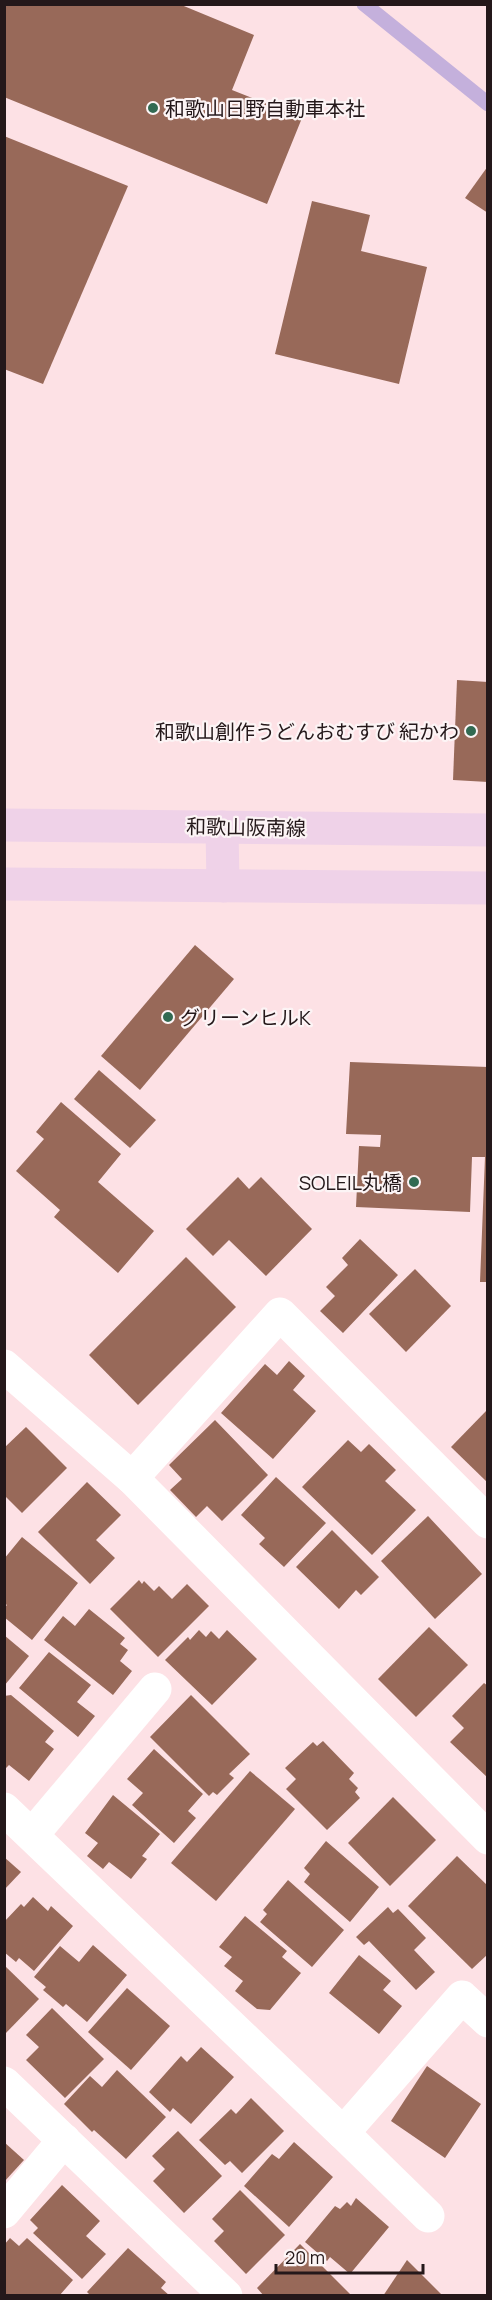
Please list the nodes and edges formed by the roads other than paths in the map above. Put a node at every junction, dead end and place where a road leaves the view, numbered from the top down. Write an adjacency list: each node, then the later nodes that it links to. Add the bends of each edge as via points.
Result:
1 (4, 825): 2 (main road, 和歌山阪南線)
2 (222, 827): 3 (main road, 和歌山阪南線); 5 (main road)
3 (488, 830)
4 (4, 884): 5 (main road)
5 (223, 886): 6 (main road)
6 (488, 888)
7 (4, 1366): 8 (street)
8 (132, 1478): 9 (street, via 280,1314); 13 (street)
9 (488, 1522)
10 (155, 1689): 12 (street)
11 (4, 1809): 12 (street)
12 (32, 1835): 16 (street)
13 (488, 1838)
14 (488, 2021): 16 (street, via 462,1997)
15 (4, 2083): 17 (street)
16 (343, 2133): 19 (street)
17 (64, 2140): 18 (street); 20 (street)
18 (4, 2212)
19 (428, 2216)
20 (226, 2295)

